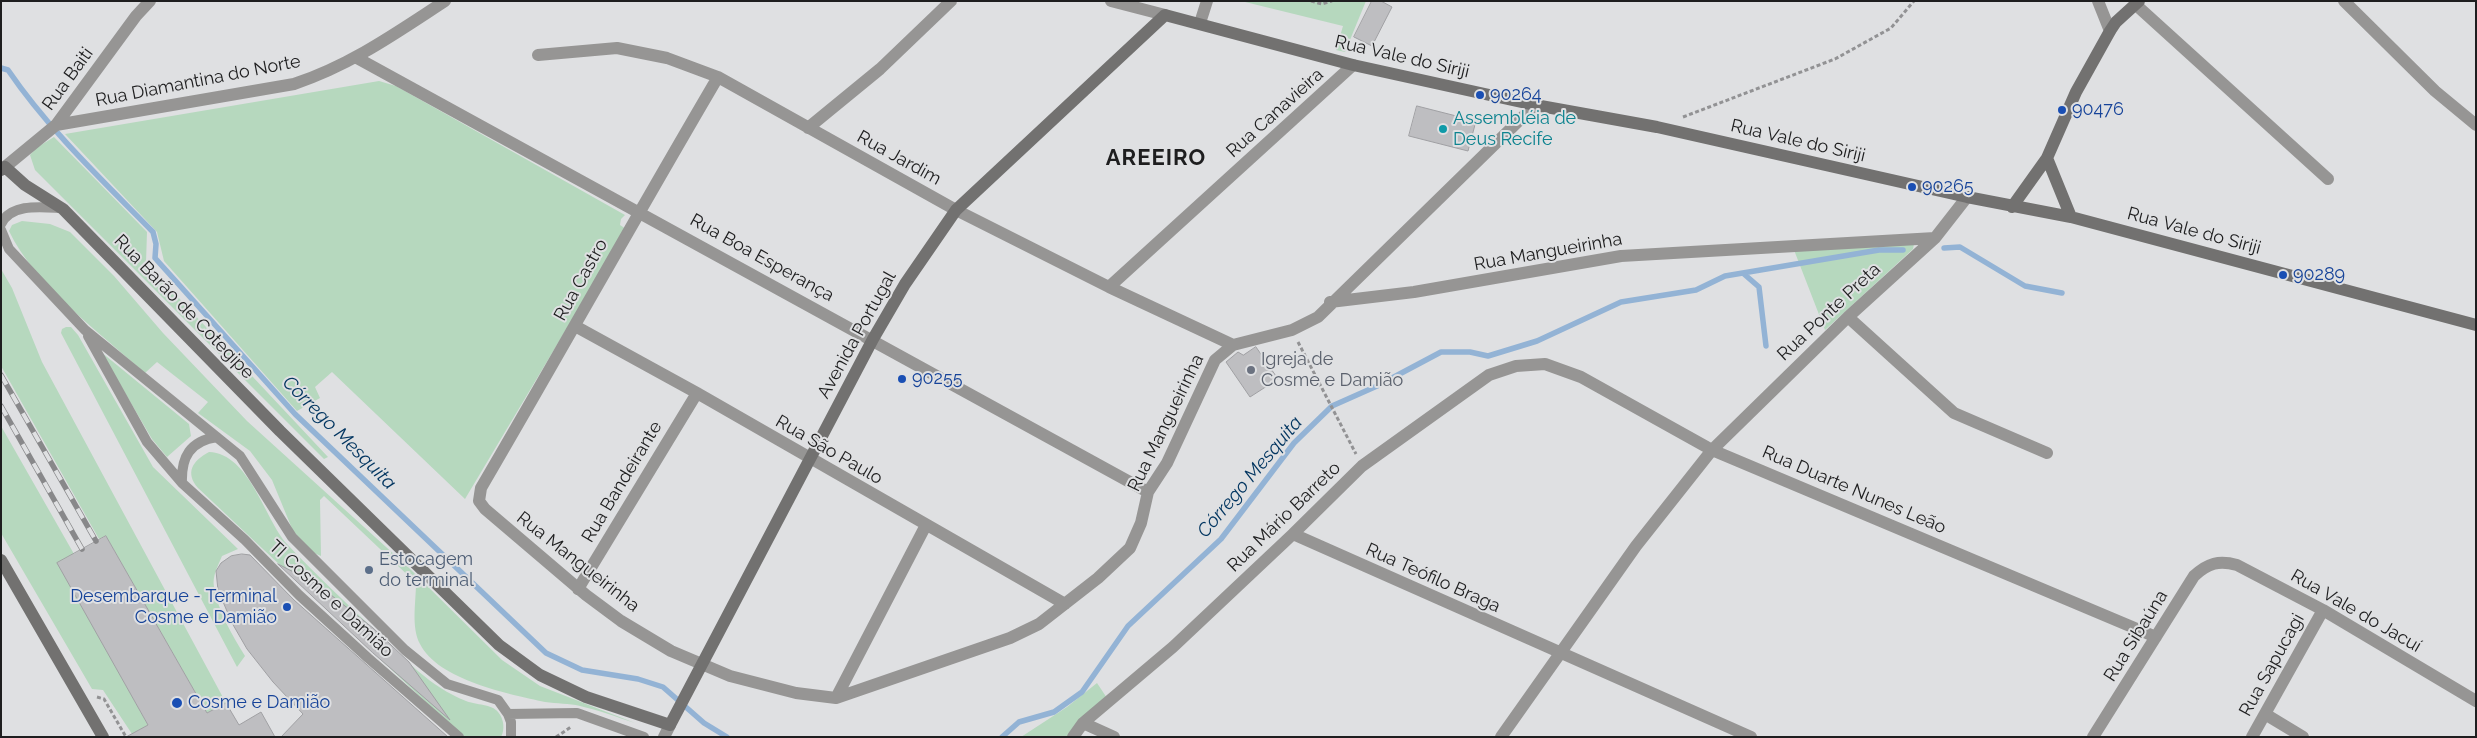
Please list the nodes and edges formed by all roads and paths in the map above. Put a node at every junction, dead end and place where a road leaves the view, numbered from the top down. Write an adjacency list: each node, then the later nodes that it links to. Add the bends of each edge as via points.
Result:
1 (150, 1): 20 (street, Rua Baiti)
2 (445, 1): 16 (street, Rua Diamantina do Norte)
3 (951, 1): 23 (street, via 880,69)
4 (1110, 1): 12 (street, Rua Vale do Siriji)
5 (1207, 1): 13 (street)
6 (1311, 1): 7 (path, via 1322,4)
7 (1332, 1)
8 (1914, 1): 22 (path, via 1891,28 1835,59)
9 (2098, 1): 14 (street)
10 (2344, 1): 21 (street, via 2435,91)
11 (2137, 3): 14 (street); 26 (street)
12 (1165, 14): 13 (street, Rua Vale do Siriji); 30 (street, Avenida Portugal)
13 (1200, 23): 17 (street, Rua Vale do Siriji)
14 (2110, 31): 24 (street, via 2076,92)
15 (538, 54): 18 (street, Rua Jardim, via 617,48 667,58)
16 (357, 58): 20 (street, Rua Diamantina do Norte, via 294,84); 31 (street, Rua Boa Esperança)
17 (1353, 65): 19 (street, Rua Vale do Siriji); 36 (street, Rua Canavieira)
18 (718, 77): 23 (street, Rua Jardim); 31 (street, Rua Castro)
19 (1535, 105): 22 (street, Rua Vale do Siriji); 37 (street)
20 (56, 125): 25 (street, Rua Baiti)
21 (2476, 126)
22 (1657, 127): 27 (street, Rua Vale do Siriji)
23 (808, 128): 30 (street, Rua Jardim)
24 (2047, 158): 28 (street); 32 (street)
25 (3, 169): 29 (street, Rua Barão de Cotegipe)
26 (2328, 178)
27 (1967, 198): 28 (street, Rua Vale do Siriji); 35 (street, Rua Ponte Preta)
28 (2012, 207): 32 (street, Rua Vale do Siriji)
29 (63, 209): 33 (lane, via 44,207 13,211); 71 (street, Rua Barão de Cotegipe, via 280,431 499,645 540,675)
30 (956, 210): 36 (street, Rua Jardim); 43 (street, Avenida Portugal, via 905,284)
31 (639, 211): 40 (street, Rua Castro); 43 (street, Rua Boa Esperança)
32 (2071, 217): 39 (street, Rua Vale do Siriji)
33 (1, 224)
34 (1, 230): 41 (lane, via 9,249)
35 (1935, 238): 37 (street, Rua Mangueirinha, via 1621,256 1414,292); 38 (street, Rua Ponte Preta)
36 (1109, 287): 44 (street, Rua Jardim)
37 (1330, 302): 42 (street, Rua Mangueirinha, via 1318,317)
38 (1848, 317): 48 (street, Rua Ponte Preta); 49 (street, via 1954,413)
39 (2476, 325)
40 (575, 326): 46 (street, Rua São Paulo); 54 (street, Rua Castro, via 481,488)
41 (85, 330): 47 (lane, TI Cosme e Damião); 52 (lane, TI Cosme e Damião, via 146,442)
42 (1292, 330): 44 (street, Rua Mangueirinha); 51 (path)
43 (873, 339): 50 (street, Avenida Portugal); 53 (street, Rua Boa Esperança)
44 (1233, 345): 53 (street, Rua Mangueirinha, via 1215,360 1167,463)
45 (1545, 364): 48 (street, Rua Duarte Nunes Leão, via 1581,377); 51 (street, Rua Mário Barreto, via 1516,366 1489,375)
46 (697, 393): 50 (street, Rua São Paulo); 59 (street, Rua Bandeirante)
47 (217, 437): 52 (lane, via 198,442 186,456 181,467); 68 (lane, TI Cosme e Damião, via 240,456 292,536 405,650 447,684 498,700)
48 (1712, 450): 62 (street, Rua Duarte Nunes Leão); 63 (street, via 1636,546)
49 (2047, 453)
50 (809, 459): 55 (street, Rua São Paulo); 64 (street, Avenida Portugal)
51 (1362, 466): 56 (street, Rua Mário Barreto)
52 (182, 483): 74 (lane, TI Cosme e Damião, via 299,595)
53 (1148, 492): 60 (street, Rua Mangueirinha, via 1141,523 1130,548)
54 (479, 501): 59 (street, Rua Mangueirinha, via 484,510)
55 (926, 525): 60 (street, Rua São Paulo); 66 (street)
56 (1293, 534): 63 (street, Rua Teófilo Braga); 70 (street, Rua Mário Barreto, via 1173,647)
57 (1, 560): 72 (street)
58 (2215, 563): 61 (street, Rua Vale do Jacuí, via 2237,564); 62 (street, Rua Sibaúna, via 2194,576)
59 (578, 589): 64 (street, Rua Mangueirinha, via 621,621)
60 (1065, 604): 66 (street, Rua Mangueirinha, via 1039,624 1010,638)
61 (2323, 610): 67 (street, Rua Vale do Jacuí); 69 (street, Rua Sapucagi)
62 (2156, 637): 81 (street, Rua Sibaúna)
63 (1559, 654): 79 (street); 80 (street, Rua Teófilo Braga)
64 (702, 666): 66 (street, Rua Mangueirinha, via 796,693); 71 (street, Avenida Portugal)
65 (94, 696): 73 (path, via 104,699)
66 (836, 698)
67 (2476, 701)
68 (508, 714): 75 (lane); 76 (lane, via 578,714)
69 (2265, 714): 82 (street, Rua Sapucagi); 83 (street)
70 (1083, 723): 77 (street, Rua Mário Barreto); 78 (street)
71 (666, 733)
72 (102, 737)
73 (126, 737)
74 (459, 737)
75 (511, 737)
76 (644, 737)
77 (1073, 737)
78 (1114, 737)
79 (1501, 737)
80 (1750, 737)
81 (2093, 737)
82 (2252, 737)
83 (2303, 737)

